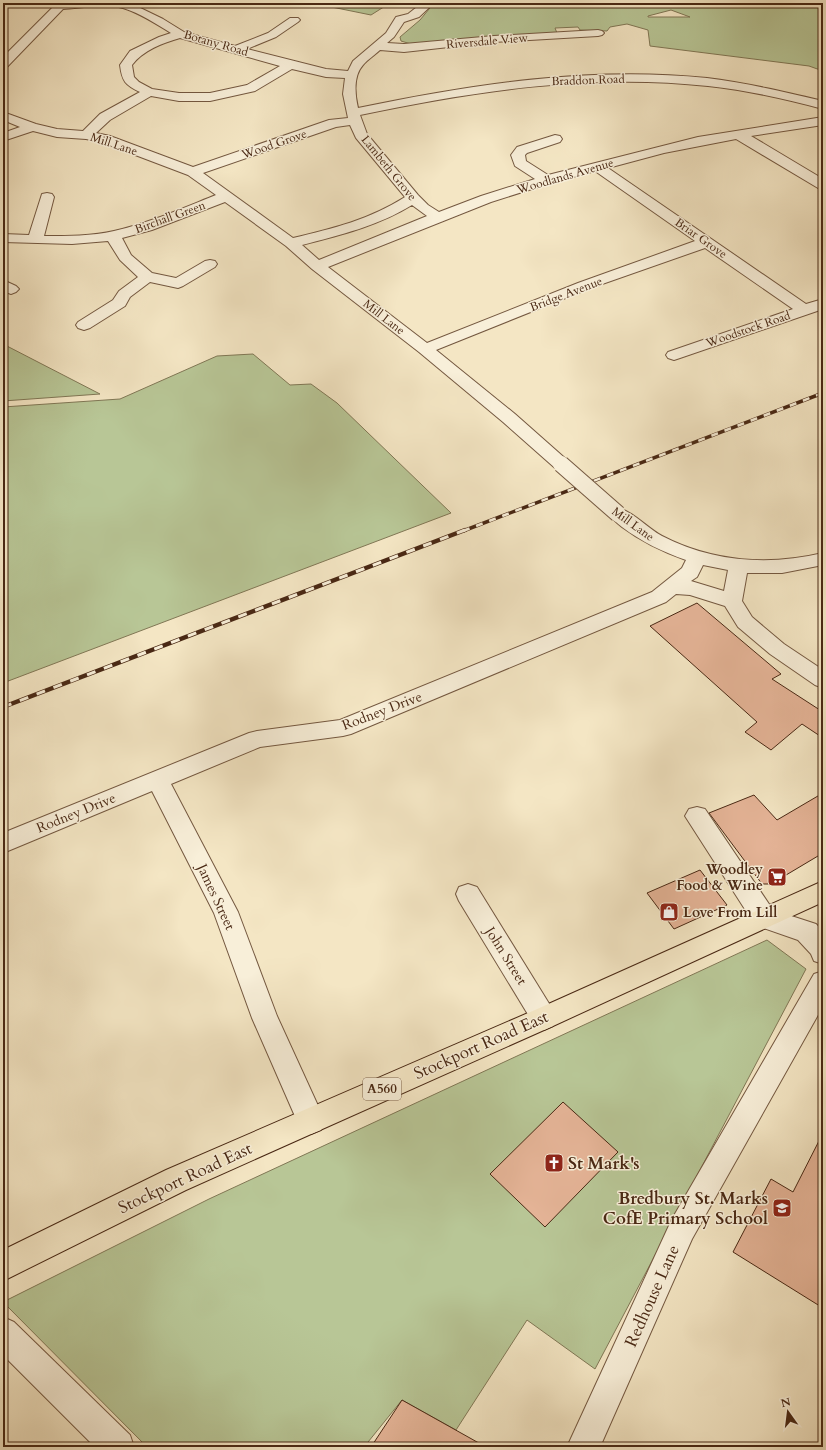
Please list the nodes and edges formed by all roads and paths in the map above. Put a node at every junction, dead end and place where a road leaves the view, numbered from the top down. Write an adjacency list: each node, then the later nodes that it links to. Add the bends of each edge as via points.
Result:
1 (428, 3): 6 (street, Lambeth Grove, via 417,15 400,19 390,35)
2 (62, 4): 5 (street, Botany Road, via 125,5); 8 (street)
3 (294, 20): 7 (street, via 272,35)
4 (598, 33): 6 (street, Riversdale View, via 494,39 404,48)
5 (180, 34): 7 (street, Botany Road); 11 (street, via 163,39 134,54 126,65 128,78 135,86)
6 (377, 46): 10 (street, Lambeth Grove, via 357,64)
7 (237, 49): 9 (street, Botany Road)
8 (3, 64)
9 (290, 64): 10 (street, Botany Road, via 326,73); 11 (street, via 251,88 233,93 210,97 179,97)
10 (352, 75): 14 (street, Lambeth Grove, via 349,94)
11 (149, 92): 18 (street, via 105,117)
12 (823, 105): 14 (street, Braddon Road, via 758,88 720,83 594,79 519,84 416,99)
13 (3, 116): 16 (street, Mill Lane)
14 (354, 117): 22 (street, Wood Grove); 27 (street, Lambeth Grove, via 361,135)
15 (823, 121): 17 (street, Woodlands Avenue)
16 (32, 127): 18 (street, Mill Lane, via 57,133); 19 (street)
17 (737, 134): 21 (street, Woodlands Avenue, via 662,149); 24 (street)
18 (86, 135): 22 (street, Mill Lane, via 105,139)
19 (3, 137)
20 (555, 139): 23 (street, via 522,150 518,155 520,163)
21 (598, 167): 23 (street, Woodlands Avenue); 32 (street, Briar Grove)
22 (193, 172): 25 (street, Mill Lane)
23 (546, 180): 28 (street, Woodlands Avenue)
24 (823, 185)
25 (227, 196): 29 (street, Birchall Green, via 147,227); 33 (street, Mill Lane)
26 (47, 197): 31 (street)
27 (413, 198): 28 (street, Lambeth Grove); 33 (street, via 389,213 350,228)
28 (438, 217): 35 (street, Woodlands Avenue)
29 (112, 236): 31 (street, Birchall Green); 36 (street, via 125,257)
30 (4, 239): 31 (street, Birchall Green)
31 (35, 240)
32 (707, 242): 38 (street, Briar Grove); 40 (street, Bridge Avenue, via 583,286)
33 (291, 243): 35 (street, Mill Lane)
34 (210, 264): 36 (street, via 178,283)
35 (317, 266): 40 (street, Mill Lane)
36 (147, 277): 39 (street, via 124,294 120,303)
37 (823, 304): 38 (street, Woodstock Road)
38 (804, 310): 41 (street, Woodstock Road)
39 (84, 325)
40 (425, 348): 42 (street, Mill Lane, bridge, via 640,531 660,543)
41 (674, 355)
42 (697, 558): 44 (street, Mill Lane); 45 (street, Rodney Drive, via 690,572)
43 (823, 559): 44 (street, Mill Lane, via 782,567)
44 (739, 565): 46 (street)
45 (674, 587): 46 (street, via 692,588); 48 (street, Rodney Drive, via 659,597 343,728 257,739)
46 (732, 601): 47 (street, via 745,622 777,650)
47 (823, 680)
48 (158, 780): 50 (street, Rodney Drive); 57 (street, James Street, via 226,912 266,1021)
49 (697, 816): 53 (street)
50 (3, 843)
51 (823, 891): 53 (main road, A560)
52 (468, 894): 56 (street, John Street)
53 (764, 918): 54 (street, via 807,932); 56 (main road, Stockport Road East / A560)
54 (823, 953)
55 (823, 982): 61 (street, Redhouse Lane, via 682,1229)
56 (544, 1018): 57 (main road, Stockport Road East / A560)
57 (311, 1121): 58 (main road, Stockport Road East / A560, via 176,1180)
58 (3, 1266)
59 (3, 1333): 60 (street)
60 (118, 1447)
61 (583, 1447)

